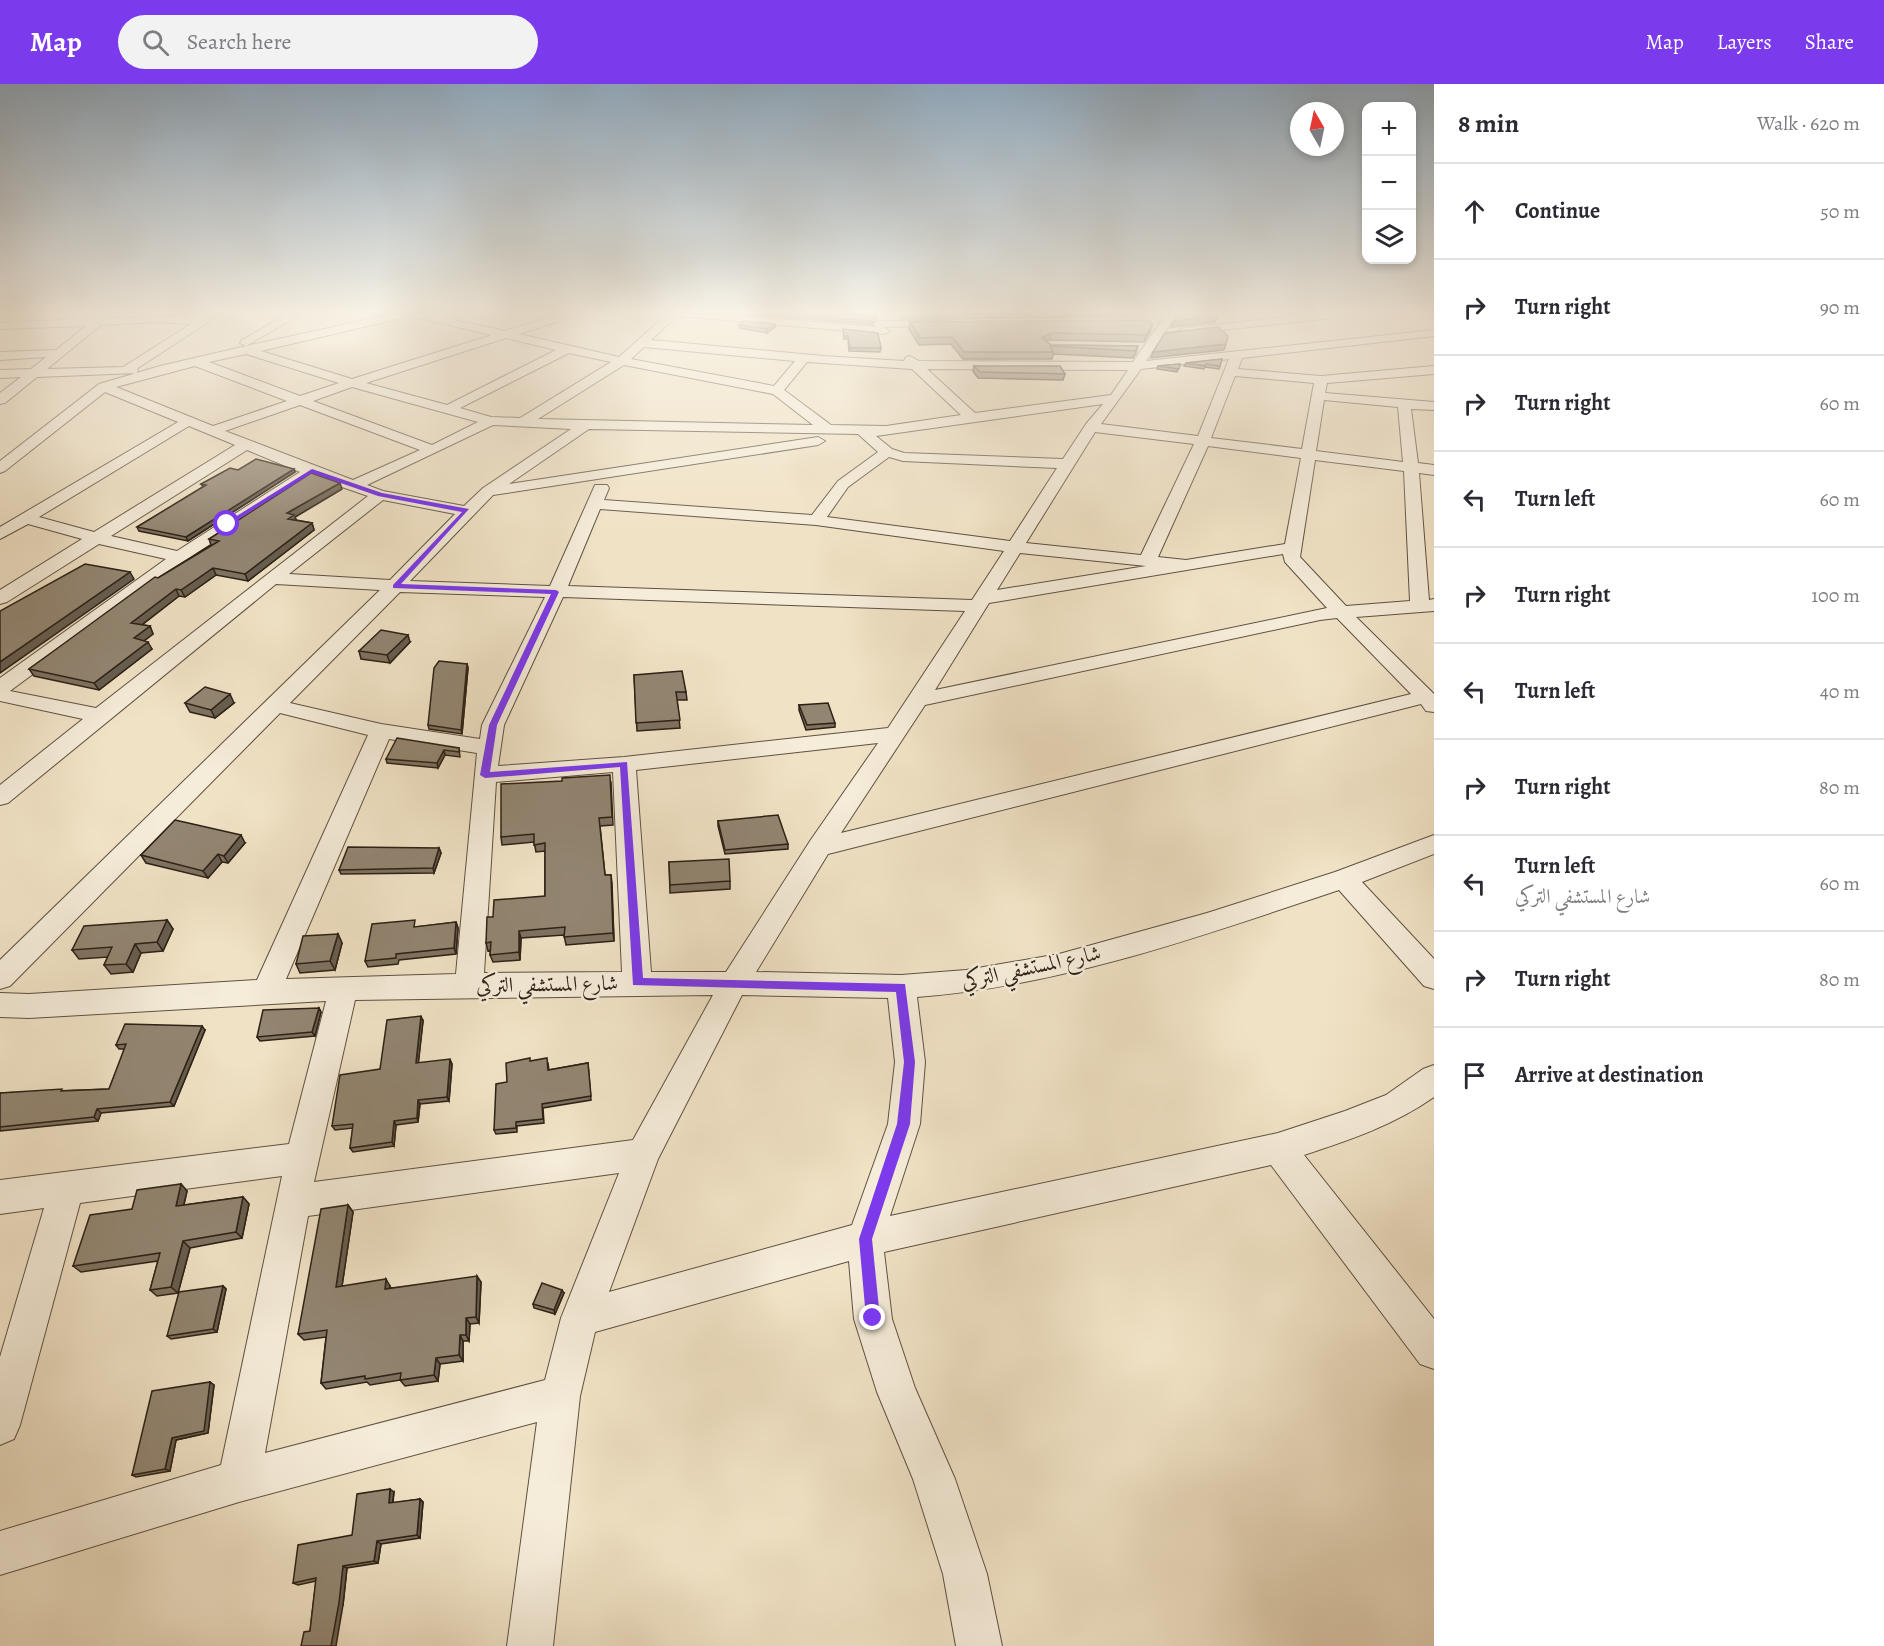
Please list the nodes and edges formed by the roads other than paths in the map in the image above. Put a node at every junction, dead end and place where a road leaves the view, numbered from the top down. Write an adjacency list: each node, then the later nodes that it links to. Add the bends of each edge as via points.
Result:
1 (17, 387): 17 (street)
2 (104, 387): 23 (street); 39 (street)
3 (263, 387): 18 (street)
4 (340, 387): 18 (street)
5 (367, 387): 21 (street)
6 (492, 387): 21 (street)
7 (580, 387): 25 (street)
8 (756, 387): 14 (street)
9 (780, 387): 14 (street)
10 (939, 387): 22 (street)
11 (1122, 387): 16 (street)
12 (1224, 387): 32 (street)
13 (1320, 387): 15 (street)
14 (777, 391): 28 (street)
15 (1319, 396): 19 (street); 36 (street)
16 (1115, 398): 22 (street); 27 (street)
17 (0, 400)
18 (299, 400): 29 (street); 34 (street)
19 (1404, 404): 20 (street); 38 (street)
20 (1434, 406)
21 (449, 409): 24 (street)
22 (971, 417): 30 (street)
23 (190, 420): 29 (street); 48 (street)
24 (490, 421): 25 (street); 34 (street)
25 (522, 423): 26 (street)
26 (586, 425): 28 (street); 44 (street)
27 (1092, 427): 32 (street); 37 (street)
28 (828, 429): 30 (street)
29 (214, 430): 33 (street)
30 (888, 430): 31 (street)
31 (865, 434): 35 (street); 42 (street)
32 (1203, 441): 36 (street); 55 (street)
33 (247, 444): 41 (street); 51 (street)
34 (433, 450): 43 (street)
35 (887, 452): 37 (street, via 914,459); 49 (street, via 843,484)
36 (1308, 454): 38 (street); 53 (street)
37 (1068, 464): 52 (street)
38 (1411, 466): 40 (street); 62 (street)
39 (0, 468)
40 (1434, 470)
41 (312, 471): 43 (street); 54 (street)
42 (608, 474): 44 (street); 46 (street)
43 (356, 485): 45 (street)
44 (489, 491): 47 (street)
45 (381, 495): 47 (street); 57 (street)
46 (594, 504): 49 (street); 59 (street)
47 (466, 511): 58 (street)
48 (26, 519): 50 (street); 51 (street)
49 (816, 520): 52 (street)
50 (0, 534)
51 (96, 538): 54 (street); 60 (street)
52 (1015, 547): 55 (street); 61 (street)
53 (1291, 548): 56 (street); 63 (street, via 1294,563)
54 (179, 557): 64 (street)
55 (1147, 561): 56 (street)
56 (1185, 565): 61 (street)
57 (272, 578): 58 (street); 69 (street)
58 (395, 586): 59 (street); 68 (street)
59 (556, 592): 61 (street); 72 (street, via 493,725)
60 (0, 598)
61 (980, 602): 66 (street)
62 (1427, 605): 63 (street)
63 (1340, 611): 66 (street); 67 (street)
64 (0, 688)
65 (0, 695): 69 (street)
66 (918, 700): 71 (street)
67 (1429, 701): 77 (street)
68 (273, 705): 70 (street); 79 (street)
69 (102, 716): 75 (street)
70 (381, 730): 72 (street); 86 (street)
71 (893, 734): 73 (street); 77 (street)
72 (488, 747): 74 (street)
73 (624, 764): 74 (street); 81 (street)
74 (485, 775): 83 (street)
75 (0, 797)
76 (1434, 844): 78 (street, شارع المستشفي التركي)
77 (819, 847): 82 (street)
78 (1344, 879): 80 (street); 84 (street, شارع المستشفي التركي, via 1059,965 966,982)
79 (0, 978)
80 (1434, 978)
81 (637, 982): 82 (street, شارع المستشفي التركي); 83 (street, شارع المستشفي التركي)
82 (734, 983): 84 (street, شارع المستشفي التركي); 90 (street)
83 (469, 985): 85 (street, شارع المستشفي التركي)
84 (901, 987): 95 (street, via 910,1062 904,1124)
85 (343, 989): 86 (street, شارع المستشفي التركي); 91 (street)
86 (266, 990): 87 (street, شارع المستشفي التركي)
87 (0, 1005)
88 (1434, 1079): 89 (street, via 1397,1105)
89 (1278, 1148): 95 (street); 97 (street)
90 (643, 1155): 94 (street); 96 (street)
91 (302, 1158): 92 (street); 94 (street)
92 (67, 1188): 93 (street); 99 (street)
93 (0, 1197)
94 (294, 1202): 100 (street)
95 (865, 1239): 96 (street); 103 (street, via 873,1318 965,1574)
96 (580, 1318): 98 (street)
97 (1434, 1350)
98 (560, 1396): 100 (street); 102 (street)
99 (0, 1425)
100 (239, 1481): 101 (street)
101 (0, 1553)
102 (530, 1646)
103 (979, 1646)

